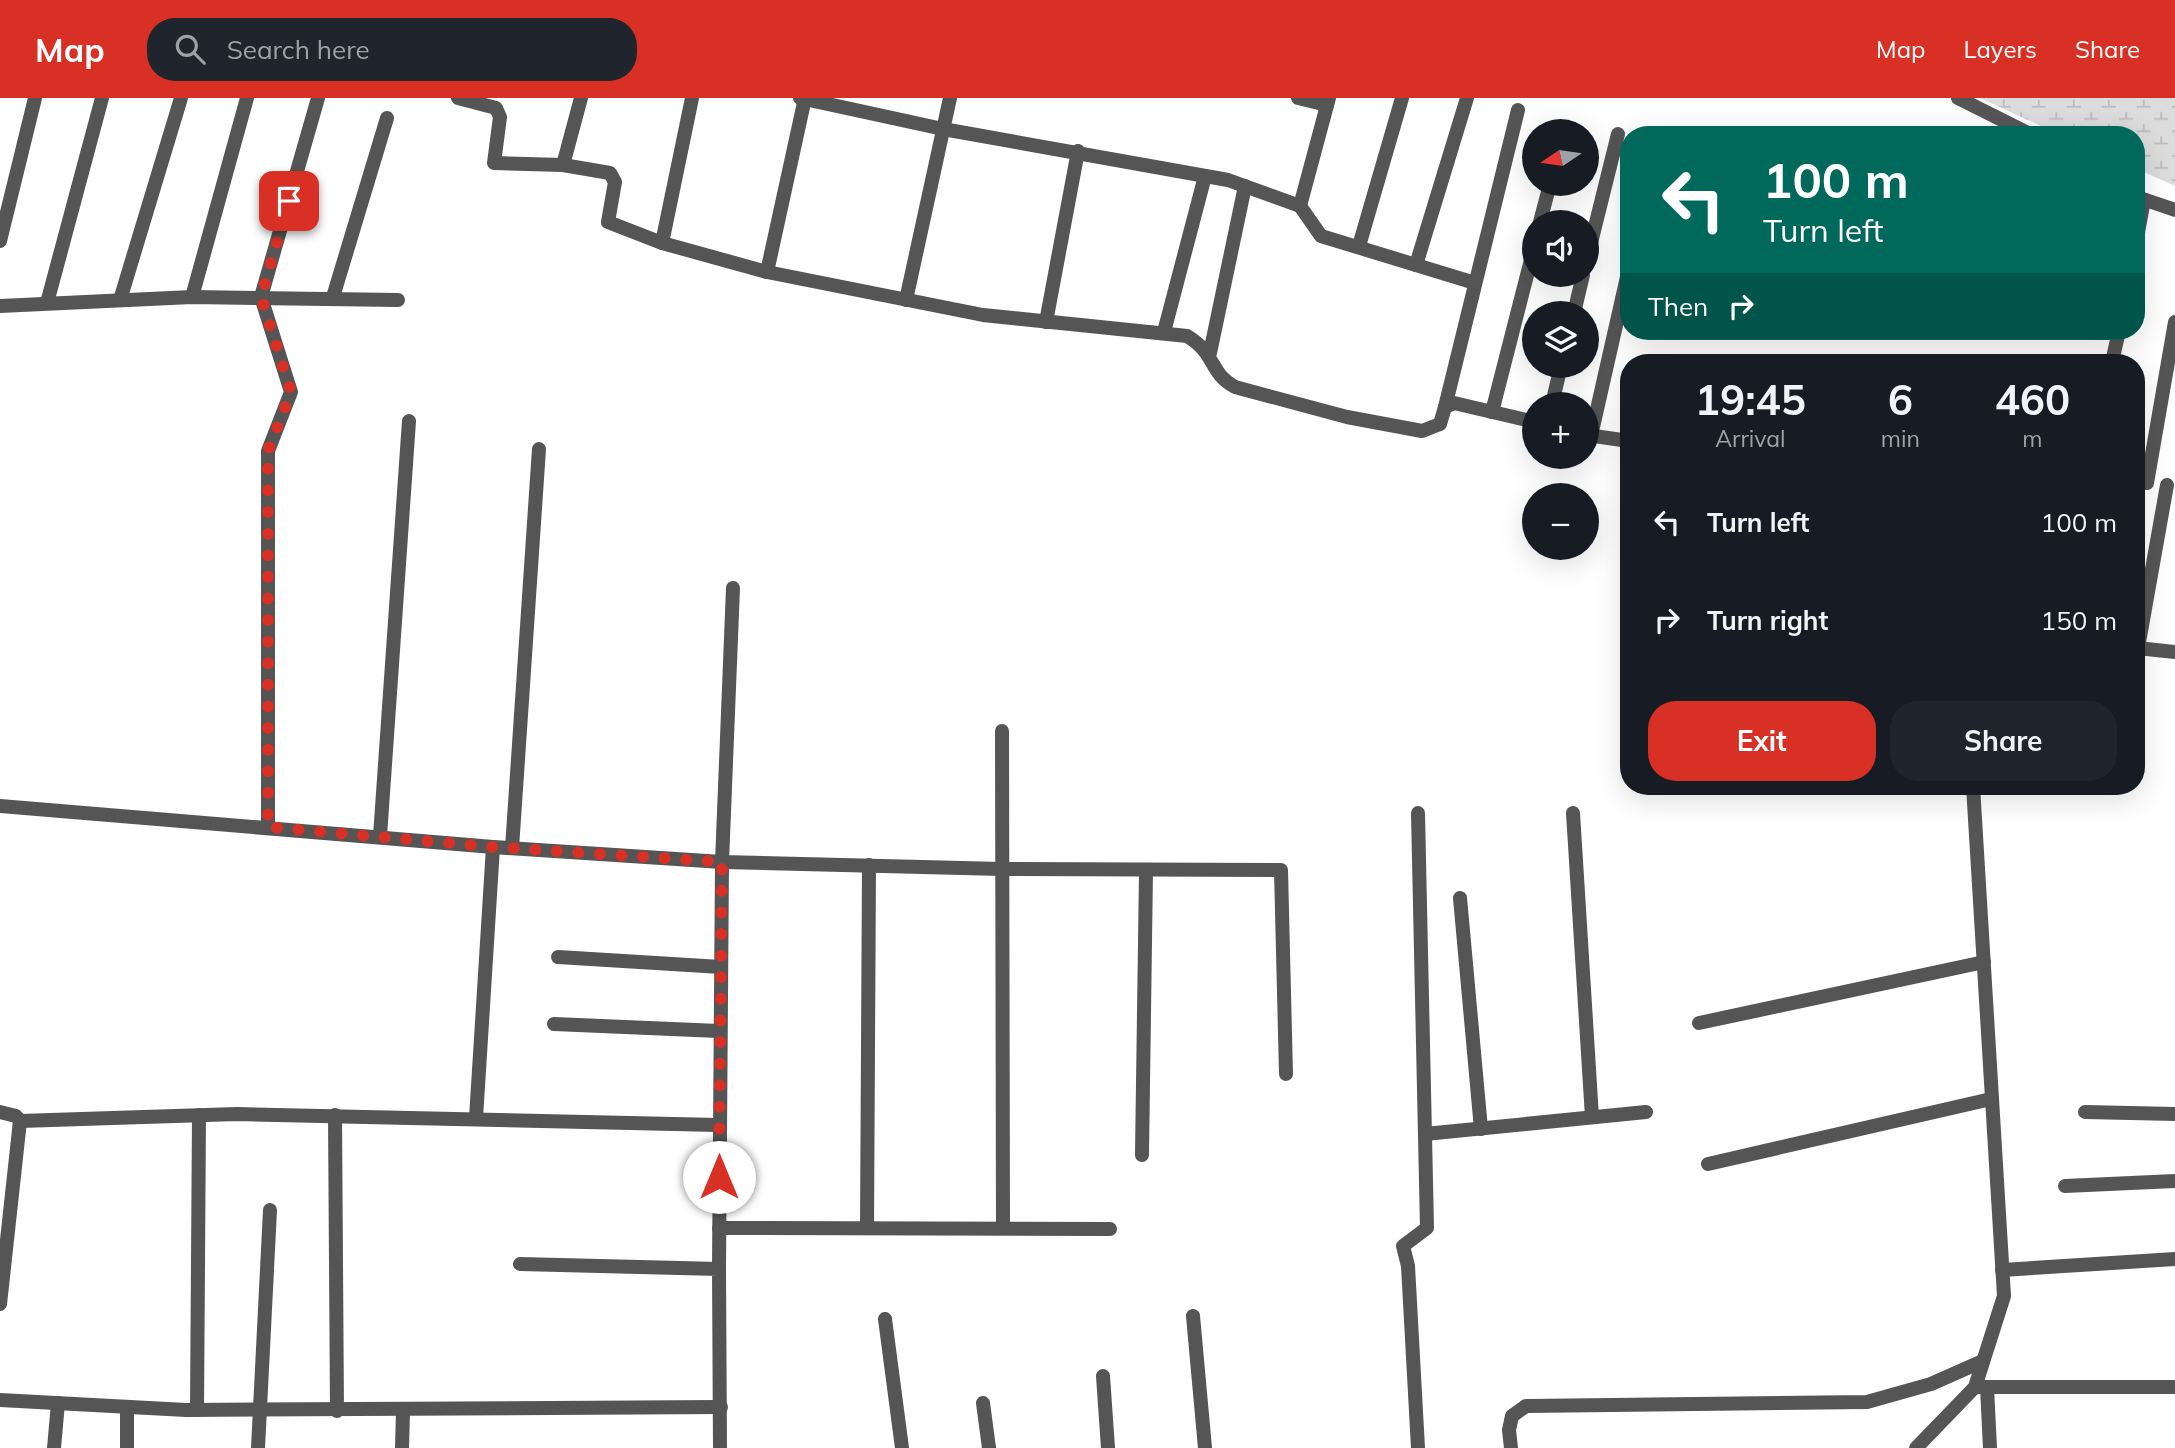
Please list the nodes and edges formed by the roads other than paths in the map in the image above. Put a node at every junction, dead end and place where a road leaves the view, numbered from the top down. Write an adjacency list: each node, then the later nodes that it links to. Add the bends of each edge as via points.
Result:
1 (35, 98): 31 (street)
2 (102, 98): 44 (street)
3 (181, 98): 41 (street)
4 (247, 98): 38 (street)
5 (458, 98): 18 (street, via 496,108)
6 (507, 98): 18 (street)
7 (581, 98): 24 (street)
8 (692, 98): 32 (street)
9 (803, 98): 21 (street); 35 (street)
10 (950, 98): 21 (street)
11 (1298, 98): 16 (street)
12 (1402, 98): 33 (street)
13 (1467, 98): 34 (street)
14 (1958, 98): 20 (street)
15 (317, 100): 39 (street)
16 (1328, 102): 28 (street)
17 (1518, 110): 36 (street)
18 (500, 117): 24 (street, via 494,163)
19 (387, 118): 40 (street)
20 (2014, 126)
21 (943, 129): 23 (street); 43 (street)
22 (1618, 134): 30 (street)
23 (1078, 151): 25 (street); 48 (street)
24 (563, 165): 32 (street, via 610,173 615,182 608,222)
25 (1205, 176): 26 (street); 49 (street)
26 (1245, 187): 28 (street); 50 (street)
27 (2145, 199): 29 (street)
28 (1300, 206): 33 (street, via 1321,236)
29 (2175, 210)
30 (1599, 211)
31 (0, 239)
32 (662, 243): 35 (street)
33 (1359, 246): 34 (street)
34 (1416, 265): 36 (street)
35 (767, 272): 43 (street)
36 (1475, 283): 52 (street)
37 (1524, 287): 53 (street)
38 (192, 297): 39 (street); 41 (street)
39 (261, 297): 40 (street); 71 (street, via 291,392 268,451)
40 (333, 297): 42 (street)
41 (120, 300): 44 (street)
42 (398, 300)
43 (906, 300): 48 (street)
44 (47, 303): 45 (street)
45 (0, 306)
46 (1620, 306): 51 (street)
47 (2175, 322): 59 (street)
48 (1046, 323): 49 (street)
49 (1164, 332): 50 (street, via 1187,336)
50 (1210, 354): 52 (street, via 1222,380 1235,387 1347,417 1422,431 1440,424)
51 (1599, 393)
52 (1445, 407): 53 (street, via 1454,403)
53 (1492, 412): 54 (street)
54 (1522, 419)
55 (409, 421): 72 (street)
56 (1599, 436): 57 (street)
57 (1620, 440)
58 (538, 449): 74 (street)
59 (2145, 467)
60 (2145, 482): 61 (street)
61 (2171, 485): 63 (street)
62 (733, 588): 75 (street)
63 (2145, 613)
64 (2145, 649): 65 (street)
65 (2175, 652)
66 (1002, 731): 77 (street)
67 (1974, 795): 81 (street)
68 (0, 806): 71 (street)
69 (1418, 813): 99 (street)
70 (1573, 813): 94 (street)
71 (268, 827): 72 (street)
72 (380, 836): 73 (street)
73 (493, 847): 74 (street); 95 (street)
74 (512, 848): 75 (street)
75 (722, 862): 76 (street); 82 (street)
76 (869, 865): 77 (street); 106 (street)
77 (1002, 869): 78 (street); 107 (street)
78 (1146, 871): 86 (street, via 1281,870); 100 (street)
79 (1460, 898): 98 (street)
80 (558, 957): 82 (street)
81 (1984, 962): 83 (street); 87 (street)
82 (721, 967): 85 (street)
83 (1699, 1023)
84 (554, 1024): 85 (street)
85 (719, 1031): 97 (street)
86 (1286, 1074)
87 (1991, 1099): 101 (street); 112 (street)
88 (0, 1112): 96 (street)
89 (1646, 1112): 94 (street)
90 (2085, 1112): 91 (street)
91 (2175, 1114)
92 (199, 1115): 93 (street); 96 (street); 125 (street)
93 (335, 1115): 95 (street); 127 (street)
94 (1592, 1117): 98 (street)
95 (476, 1118): 97 (street)
96 (20, 1121): 113 (street)
97 (718, 1125): 105 (street)
98 (1481, 1129): 99 (street)
99 (1425, 1134): 138 (street, via 1427,1227 1404,1246)
100 (1142, 1155)
101 (1708, 1164)
102 (2175, 1181): 103 (street)
103 (2064, 1186)
104 (270, 1210): 126 (street)
105 (719, 1228): 106 (street); 111 (street)
106 (867, 1228): 107 (street)
107 (1003, 1228): 108 (street)
108 (1110, 1229)
109 (2175, 1259): 112 (street)
110 (520, 1264): 111 (street)
111 (719, 1269): 124 (street)
112 (2002, 1270): 116 (street, via 2004,1296)
113 (0, 1304)
114 (1193, 1316): 137 (street)
115 (885, 1319): 134 (street)
116 (1983, 1361): 118 (street); 139 (street, via 1931,1384 1867,1402 1526,1406 1512,1416)
117 (1103, 1376): 136 (street)
118 (1981, 1387): 119 (street); 140 (street); 141 (street)
119 (2175, 1387)
120 (0, 1400): 122 (street)
121 (983, 1403): 135 (street)
122 (58, 1404): 123 (street); 129 (street)
123 (127, 1407): 125 (street); 130 (street)
124 (721, 1407): 128 (street); 133 (street)
125 (197, 1410): 126 (street)
126 (259, 1410): 127 (street); 131 (street)
127 (337, 1410): 128 (street)
128 (403, 1411): 132 (street)
129 (54, 1448)
130 (127, 1448)
131 (258, 1448)
132 (402, 1448)
133 (720, 1448)
134 (902, 1448)
135 (989, 1448)
136 (1108, 1448)
137 (1205, 1448)
138 (1418, 1448)
139 (1511, 1448)
140 (1916, 1448)
141 (1990, 1448)

